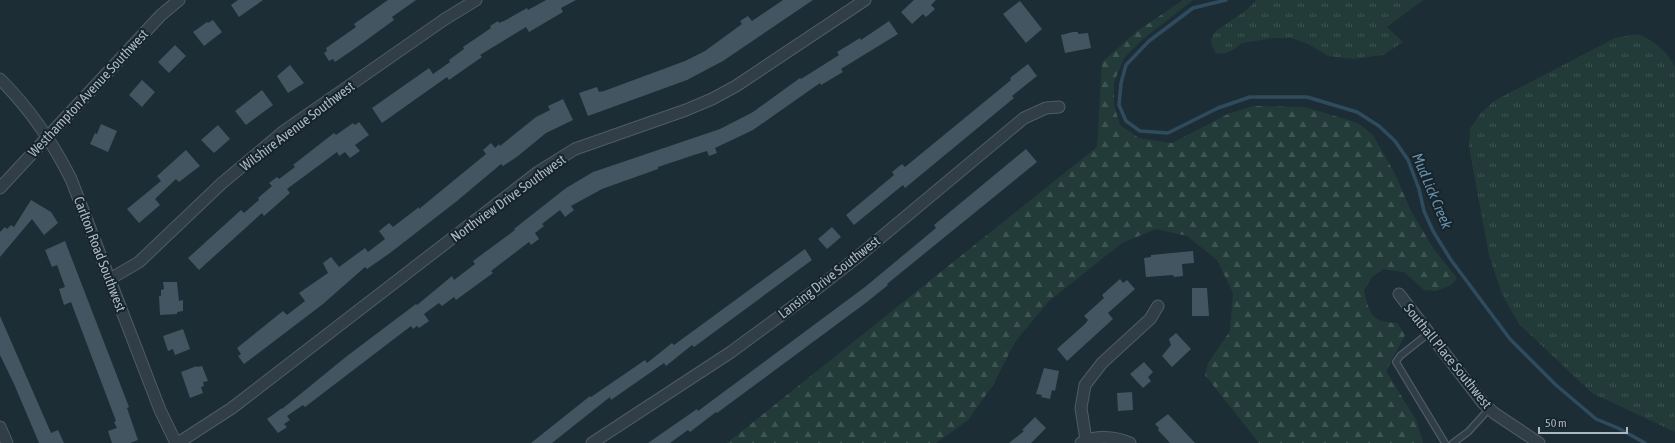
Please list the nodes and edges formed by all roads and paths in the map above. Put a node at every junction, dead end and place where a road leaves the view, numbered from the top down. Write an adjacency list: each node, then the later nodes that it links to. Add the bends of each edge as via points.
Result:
1 (179, 0): 6 (street, Westhampton Avenue Southwest, via 161,15)
2 (476, 0): 8 (street, Wilshire Avenue Southwest, via 284,131 221,184 139,262)
3 (865, 0): 16 (street, Northview Drive Southwest, via 736,86 712,99 575,149 560,157 232,408)
4 (0, 79): 6 (street, Carlton Road Southwest, via 37,119)
5 (1059, 107): 17 (street, Lansing Drive Southwest, via 1046,108 1024,118 814,291 730,352)
6 (48, 136): 7 (street, Westhampton Avenue Southwest); 8 (street, Carlton Road Southwest, via 71,179)
7 (0, 188)
8 (110, 279): 16 (street, Carlton Road Southwest, via 160,410)
9 (1399, 294): 11 (street, Southall Place Southwest)
10 (1158, 306): 14 (street, via 1150,319 1102,363 1085,385 1081,408)
11 (1429, 333): 12 (street, Southall Place Southwest); 19 (lane, via 1396,362)
12 (1489, 408): 20 (lane, via 1468,432); 21 (street, Southall Place Southwest)
13 (0, 428): 15 (street)
14 (1084, 442): 18 (street, via 1108,437)
15 (7, 443)
16 (177, 443)
17 (592, 443)
18 (1130, 443)
19 (1445, 443)
20 (1453, 443)
21 (1539, 443)

